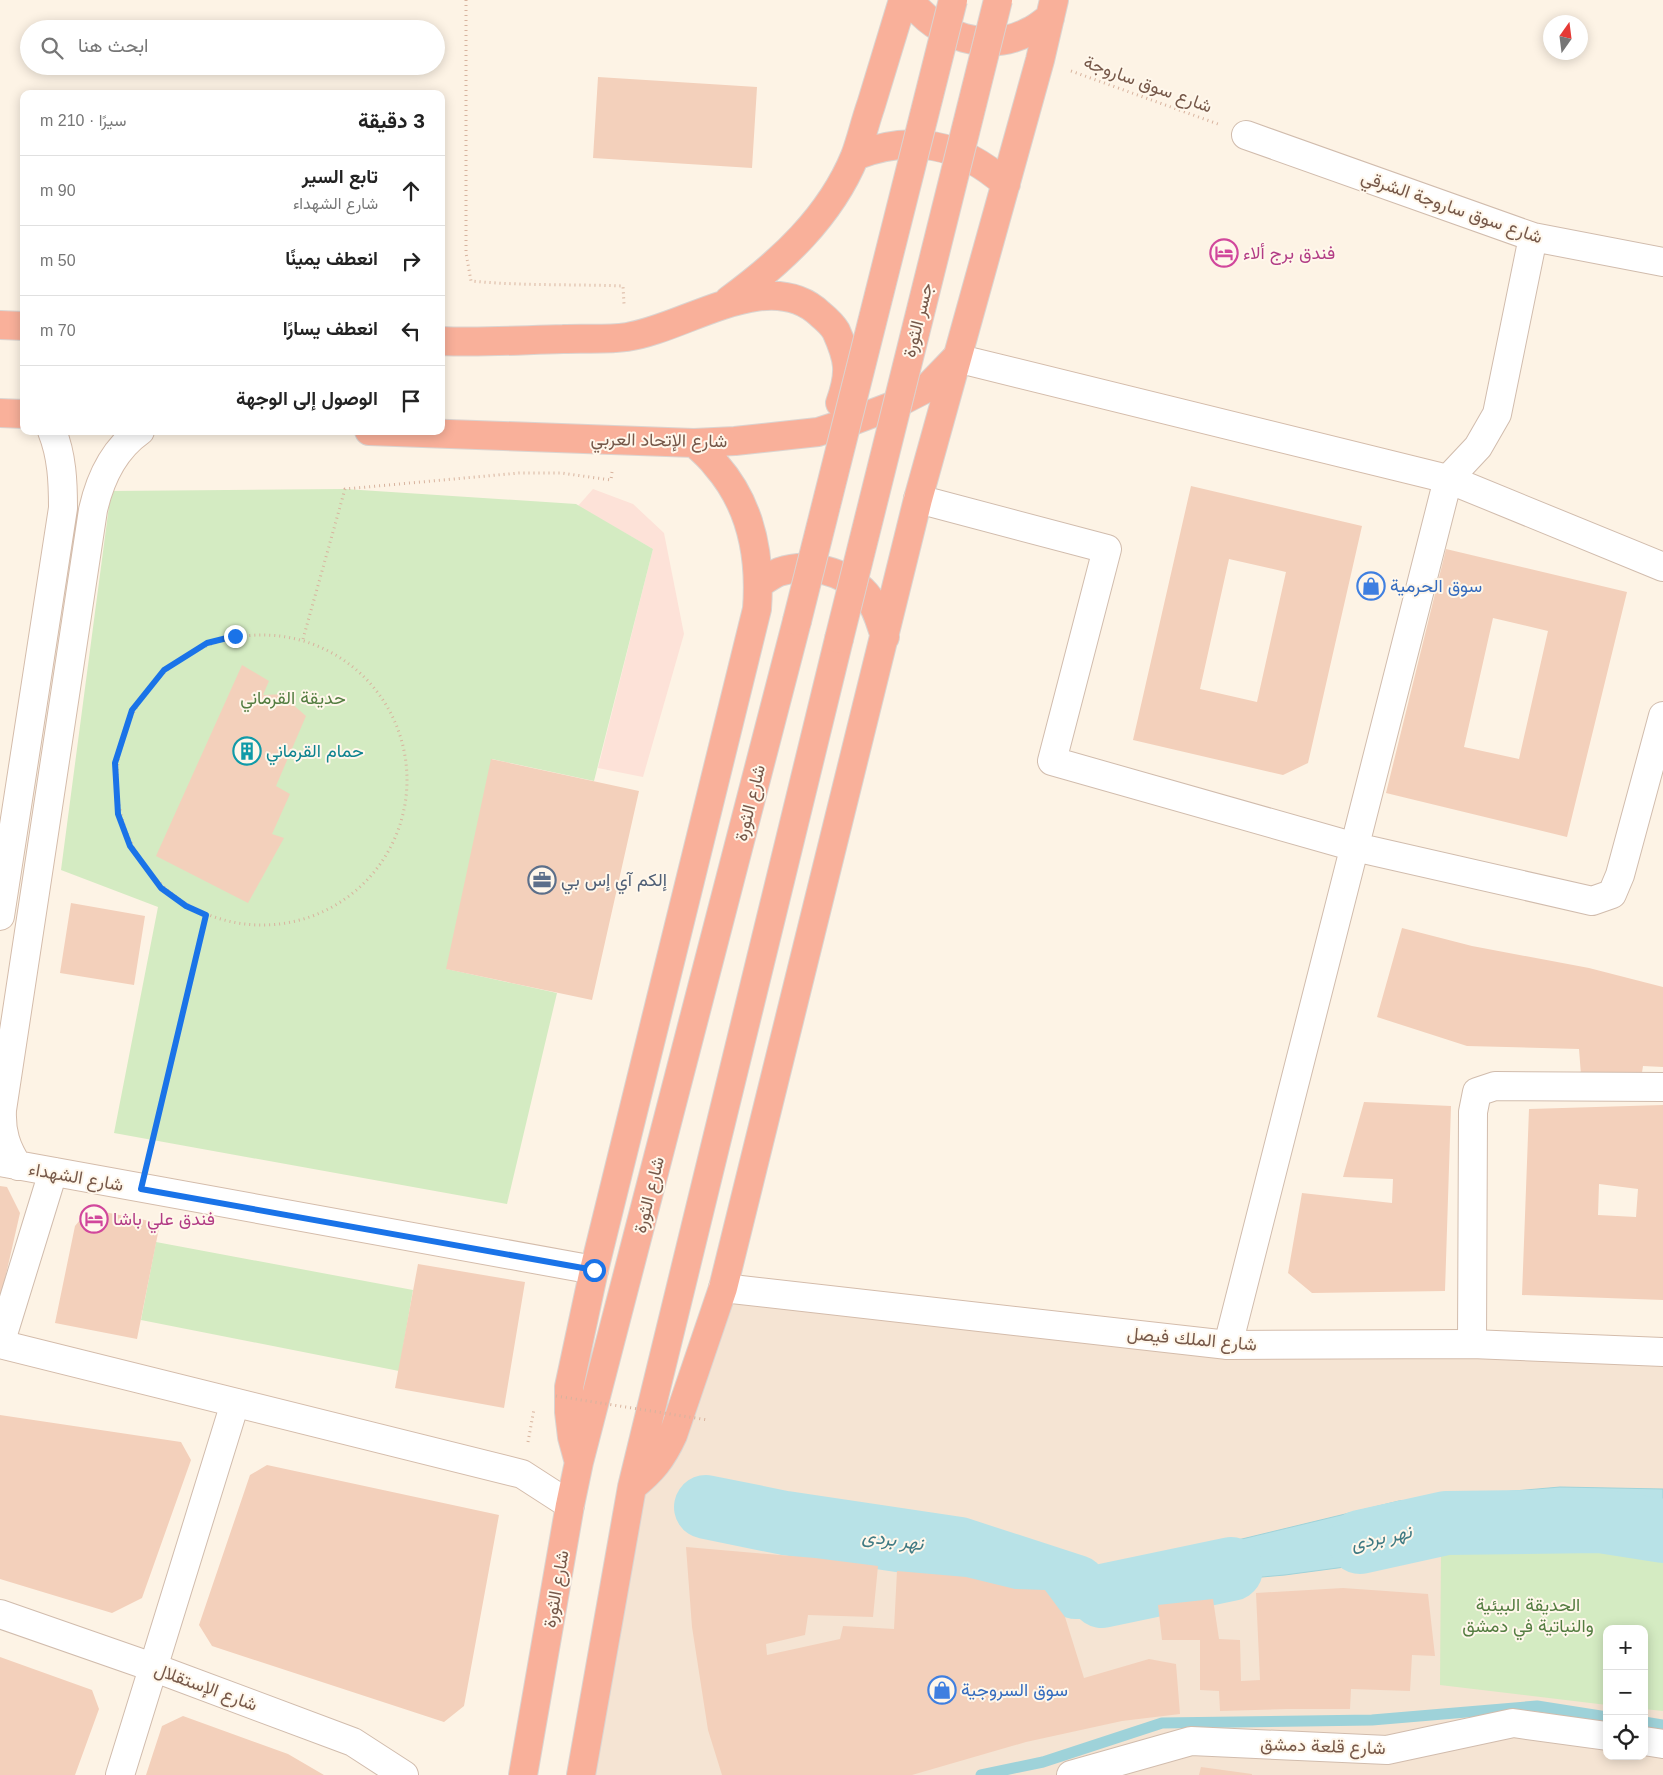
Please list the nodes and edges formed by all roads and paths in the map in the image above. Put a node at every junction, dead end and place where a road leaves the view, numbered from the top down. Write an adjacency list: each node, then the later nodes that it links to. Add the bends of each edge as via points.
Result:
1 (466, 0): 13 (path, via 466,253 471,281 504,285)
2 (903, 0): 9 (highway)
3 (910, 0): 6 (highway, via 939,28 960,38 984,41 1008,39 1030,32)
4 (953, 0): 53 (highway, شارع الثورة, bridge)
5 (998, 0): 55 (highway, جسر الثورة, bridge)
6 (1052, 9): 7 (highway)
7 (1040, 60): 8 (path, شارع سوق ساروجة); 10 (highway)
8 (1246, 135): 11 (street, شارع سوق ساروجة الشرقي)
9 (855, 156): 10 (highway, via 894,145 935,146 973,160); 14 (highway, via 813,225 787,254)
10 (1006, 184): 18 (highway)
11 (1533, 237): 12 (street, شارع سوق ساروجة الشرقي); 26 (street, via 1497,414 1478,447)
12 (1663, 262)
13 (623, 286)
14 (724, 303): 17 (highway, via 657,330 626,337); 21 (highway, via 756,296 786,296 812,307 834,327 846,353 847,383 837,410)
15 (0, 324): 16 (highway)
16 (20, 326)
17 (445, 341)
18 (956, 358): 21 (highway, شارع الإتحاد العربي, via 927,388 883,409); 26 (street); 28 (highway)
19 (0, 412): 20 (highway)
20 (20, 414)
21 (818, 432): 25 (highway, شارع الإتحاد العربي)
22 (445, 434): 25 (highway, شارع الإتحاد العربي)
23 (53, 435): 34 (street, via 60,460 63,508)
24 (136, 435): 35 (street, via 107,469 93,510)
25 (694, 443): 30 (highway, via 717,465 735,492 757,551)
26 (1448, 479): 29 (street); 36 (street)
27 (611, 480): 32 (path, via 561,473 519,473 345,489)
28 (918, 498): 31 (highway); 36 (street, via 1106,549 1052,761)
29 (1663, 567)
30 (759, 584): 31 (highway, via 780,572 802,568 826,570 848,580 866,594 878,614); 43 (highway, via 757,609)
31 (885, 637): 44 (highway)
32 (303, 639): 37 (path, via 235,636 207,643 164,670 132,710 115,763 118,814 130,846 161,888 186,906); 37 (path, via 349,662 382,696 404,742 409,788 397,837 379,869 341,904 286,925)
33 (1663, 716): 36 (street, via 1612,894 1592,902)
34 (18, 804): 35 (street); 38 (street)
35 (48, 808): 40 (street, via 2,1110 1,1125 10,1154)
36 (1356, 847): 47 (street)
37 (206, 915): 42 (path)
38 (0, 916)
39 (1663, 1087): 46 (street, via 1495,1086 1477,1092 1473,1112)
40 (9, 1164): 41 (street, شارع الشهداء)
41 (53, 1172): 42 (street, شارع الشهداء); 45 (street)
42 (141, 1189): 43 (street, شارع الشهداء)
43 (594, 1270): 53 (highway, via 569,1387 568,1412)
44 (723, 1288): 47 (street, شارع الملك فيصل); 55 (highway, via 664,1456)
45 (0, 1344): 50 (street)
46 (1472, 1344): 47 (street, شارع الملك فيصل); 48 (street, شارع الملك فيصل)
47 (1228, 1345)
48 (1663, 1352)
49 (556, 1396): 52 (path, bridge)
50 (235, 1403): 54 (street); 58 (street)
51 (535, 1406): 54 (path)
52 (708, 1420)
53 (580, 1462): 56 (highway, شارع الثورة)
54 (522, 1474): 56 (street)
55 (632, 1487): 65 (highway)
56 (570, 1505): 64 (highway, شارع الثورة)
57 (0, 1614): 58 (street, شارع الإستقلال)
58 (154, 1668): 62 (street); 63 (street, شارع الإستقلال, via 353,1742)
59 (1603, 1735): 66 (street, شارع قلعة دمشق, via 1513,1723 1387,1750 1191,1741)
60 (1648, 1742): 61 (street)
61 (1663, 1744)
62 (120, 1775)
63 (404, 1775)
64 (523, 1775)
65 (581, 1775)
66 (1071, 1775)

